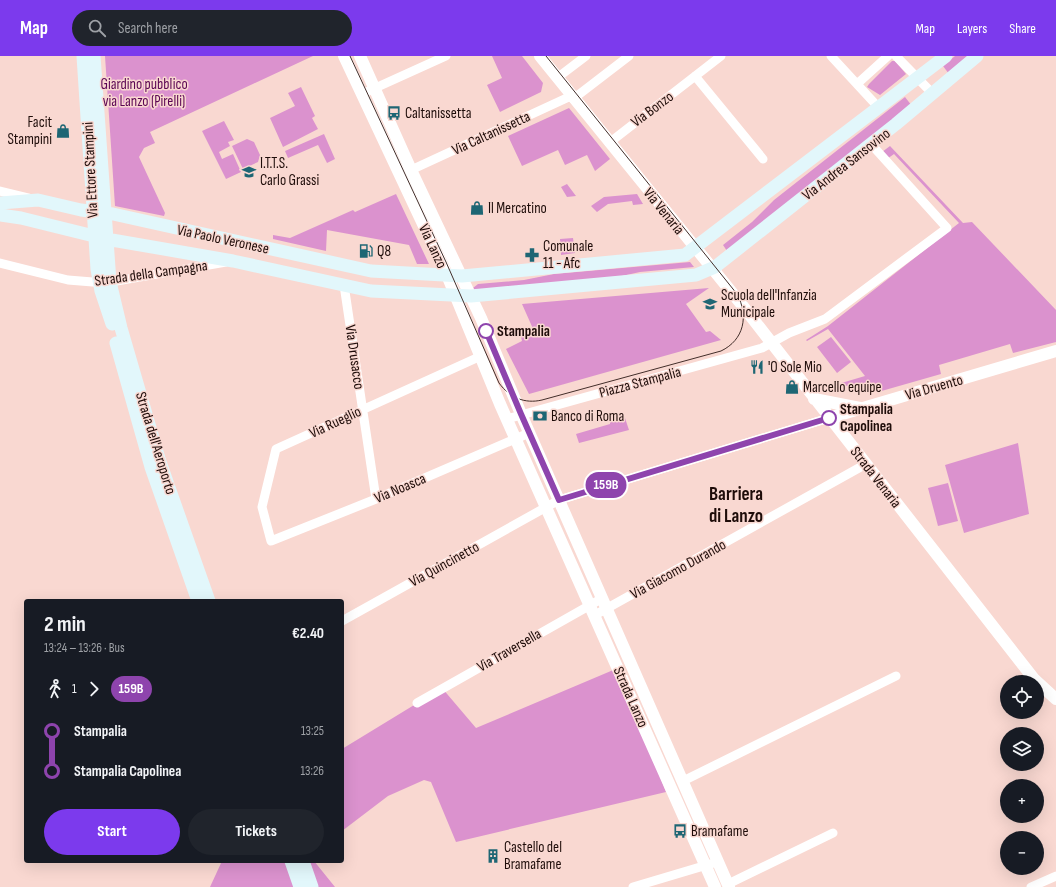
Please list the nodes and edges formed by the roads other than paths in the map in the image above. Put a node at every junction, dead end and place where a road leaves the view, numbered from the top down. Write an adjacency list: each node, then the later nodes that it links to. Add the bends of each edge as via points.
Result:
1 (83, 56): 31 (main road, Via Ettore Stampini)
2 (94, 56): 31 (main road, Via Ettore Stampini)
3 (344, 56): 20 (street, Via Lanzo)
4 (360, 56): 19 (street, Via Lanzo)
5 (446, 56): 19 (street)
6 (540, 56): 16 (street, Via Venaria)
7 (586, 56): 16 (street)
8 (629, 56): 22 (street, Via Caltanissetta)
9 (722, 56): 15 (street, Via Bonzo)
10 (831, 56): 18 (street)
11 (888, 56): 18 (street)
12 (896, 56): 17 (street)
13 (946, 56): 17 (main road, Via Andrea Sansovino)
14 (977, 56): 21 (main road, Via Andrea Sansovino)
15 (696, 76): 24 (street, Via Bonzo); 26 (street)
16 (557, 78): 22 (street, Via Venaria)
17 (919, 78): 21 (street); 23 (main road, Via Andrea Sansovino)
18 (857, 84): 23 (street)
19 (375, 88): 20 (street); 27 (street, Via Lanzo)
20 (362, 94): 38 (street, Via Lanzo)
21 (933, 94): 25 (main road, Via Andrea Sansovino)
22 (572, 97): 24 (street, Via Venaria); 27 (street, Via Caltanissetta)
23 (879, 108): 34 (main road, Via Andrea Sansovino)
24 (609, 143): 34 (street, Via Venaria)
25 (871, 144): 37 (main road, Via Andrea Sansovino); 44 (street, via 947,228 825,319)
26 (763, 159)
27 (411, 170): 39 (street, Via Lanzo)
28 (0, 191): 29 (street, Via Paolo Veronese)
29 (38, 200): 30 (main road); 31 (main road, Via Paolo Veronese)
30 (0, 203)
31 (98, 212): 33 (main road, Via Ettore Stampini); 38 (main road, Via Paolo Veronese, via 371,271)
32 (0, 215): 33 (main road, Via Paolo Veronese, via 22,218)
33 (100, 238): 35 (main road, Via Paolo Veronese); 40 (main road, Via Ettore Stampini)
34 (695, 248): 37 (street, Via Venaria); 39 (main road, via 685,255)
35 (232, 261): 40 (street, Strada della Campagna); 41 (main road, Via Paolo Veronese)
36 (0, 263): 40 (street, Strada della Campagna, via 49,276)
37 (713, 269): 43 (main road, via 696,275); 44 (street, Via Venaria)
38 (447, 275): 39 (main road); 42 (street, Via Lanzo)
39 (462, 276): 43 (street, Via Lanzo)
40 (104, 283): 60 (main road, Strada dell'Aeroporto, via 151,467); 61 (main road, Strada dell'Aeroporto, via 160,462)
41 (344, 285): 42 (main road, Via Paolo Veronese, via 371,291); 49 (street, Via Drusacco)
42 (454, 294): 43 (main road); 46 (street, Via Lanzo)
43 (471, 296): 50 (street, Via Lanzo)
44 (771, 343): 47 (street, Strada Venaria); 50 (street, Piazza Stampalia, via 733,357)
45 (1056, 352): 48 (street, Via Druento)
46 (481, 356): 49 (street, Via Rueglio); 52 (street, Via Lanzo)
47 (814, 399): 48 (street); 51 (street, Strada Venaria)
48 (861, 408): 51 (street, Via Druento)
49 (363, 409): 56 (street, Via Drusacco); 59 (street, Via Rueglio, via 276,449 262,507)
50 (521, 414): 52 (street, Piazza Stampalia); 53 (street, Strada Lanzo)
51 (829, 418): 55 (street, Strada Venaria); 57 (street, Via Druento)
52 (507, 419): 54 (street, Via Lanzo)
53 (529, 433): 54 (street, Via Noasca); 57 (street, Strada Lanzo)
54 (516, 439): 56 (street, Via Noasca); 58 (street, Strada Lanzo)
55 (866, 464): 62 (street, Via Giacomo Durando); 65 (street, Strada Venaria, via 1034,679)
56 (376, 499): 59 (street, Via Noasca)
57 (559, 500): 58 (street); 62 (street, Strada Lanzo)
58 (546, 507): 62 (street, Strada Lanzo); 63 (street, Via Quincinetto)
59 (271, 541)
60 (197, 599)
61 (208, 599)
62 (598, 607): 66 (street, Via Traversella); 67 (street, Strada Lanzo); 72 (street, Strada Lanzo)
63 (344, 620)
64 (896, 676): 67 (street)
65 (1056, 699)
66 (417, 703)
67 (683, 781): 69 (street, Strada Lanzo)
68 (833, 832): 74 (street, Strada Lanzo)
69 (717, 862): 72 (street); 74 (street, Strada Lanzo)
70 (292, 863): 75 (main road)
71 (303, 863): 76 (main road)
72 (705, 866): 77 (street); 78 (street, Strada Lanzo)
73 (1056, 876): 79 (street)
74 (728, 886)
75 (300, 887)
76 (312, 887)
77 (633, 887)
78 (715, 887)
79 (1031, 887)

